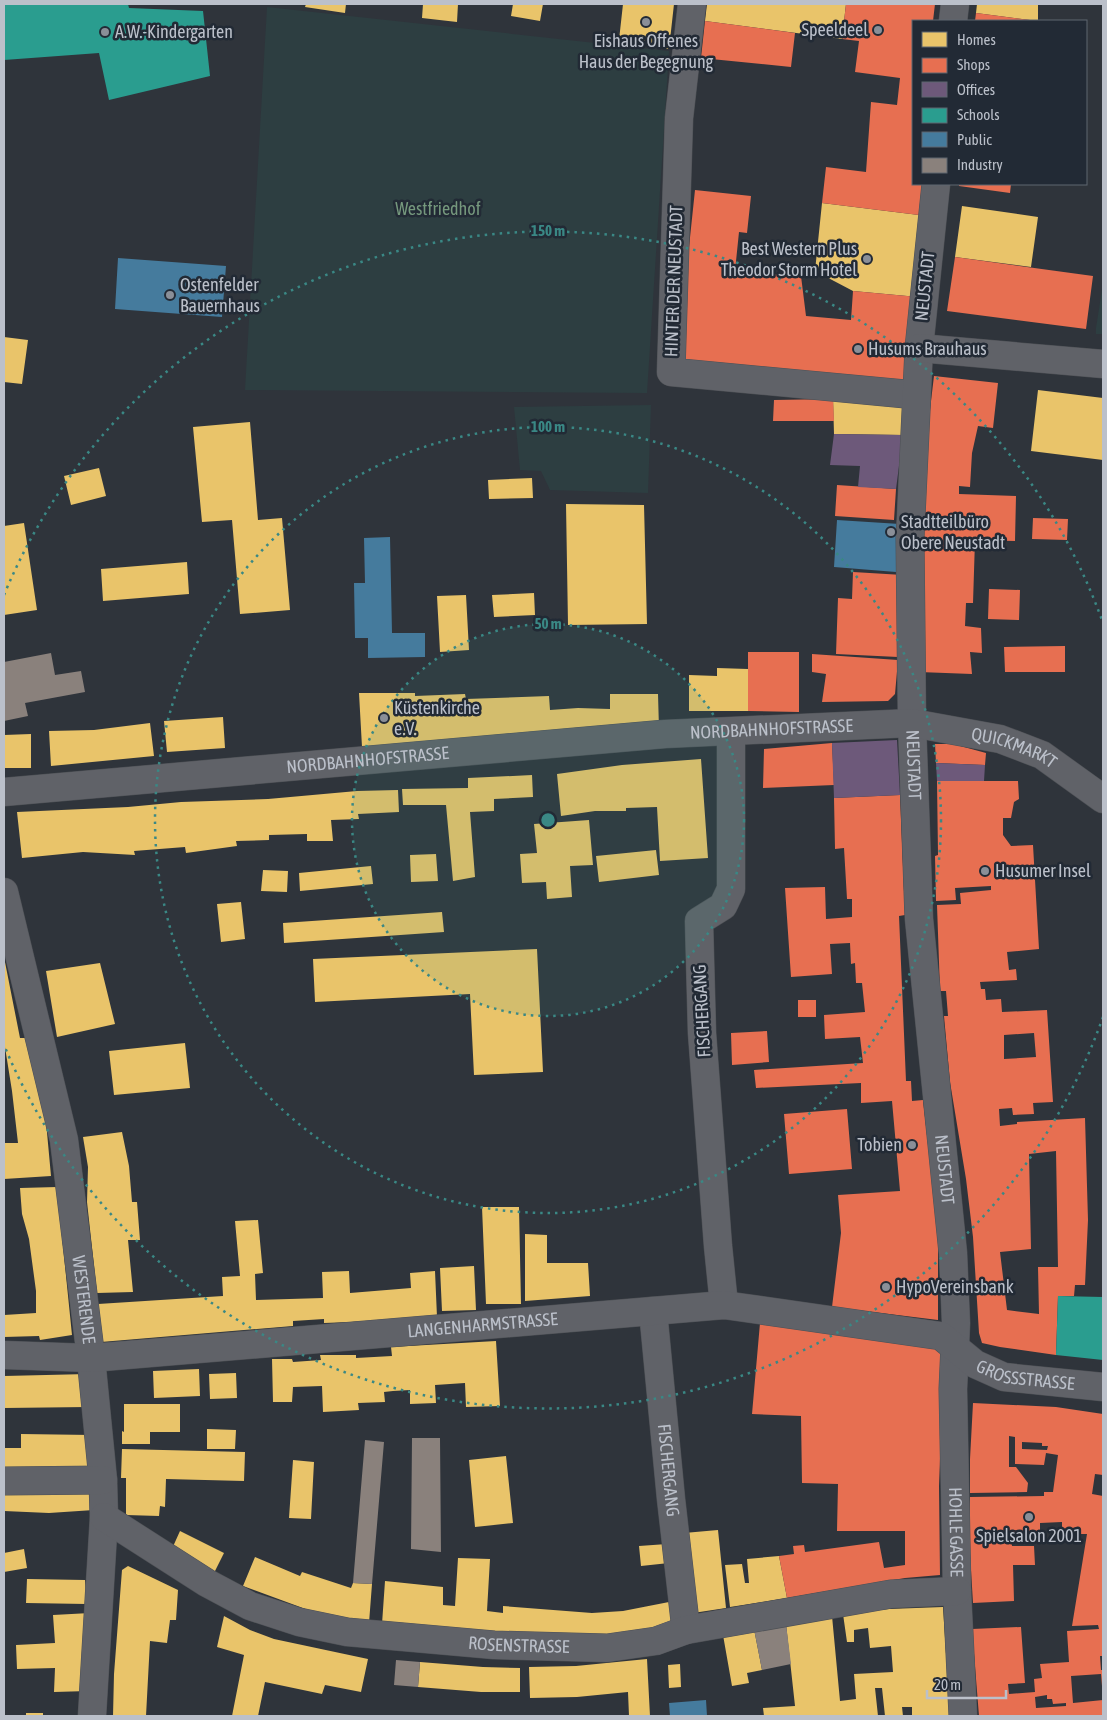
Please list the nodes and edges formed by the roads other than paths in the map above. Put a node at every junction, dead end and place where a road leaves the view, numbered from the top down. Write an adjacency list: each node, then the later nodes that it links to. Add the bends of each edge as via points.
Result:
1 (692, 4): 7 (street, HINTER DER NEUSTADT, via 679,118 671,372)
2 (955, 4): 3 (street)
3 (953, 20)
4 (936, 185): 5 (street, NEUSTADT)
5 (918, 348): 6 (street); 7 (street, NEUSTADT)
6 (1103, 364)
7 (916, 396): 8 (street, NEUSTADT, via 910,538)
8 (912, 723): 9 (street, NORDBAHNHOFSTRASSE); 11 (street, QUICKMARKT, via 1000,739 1042,755); 15 (street, NEUSTADT, via 919,919 953,1253)
9 (731, 732): 10 (street, NORDBAHNHOFSTRASSE, via 664,734); 13 (street, FISCHERGANG, via 731,889 723,906 698,921 702,1033)
10 (4, 792)
11 (1103, 798)
12 (4, 892): 17 (street, WESTERENDE, via 64,1140)
13 (724, 1305): 14 (street, LANGENHARMSTRASSE); 15 (street, LANGENHARMSTRASSE, via 941,1336)
14 (653, 1310): 17 (street, LANGENHARMSTRASSE); 23 (street, FISCHERGANG)
15 (955, 1347): 18 (street, GROSSSTRASSE, via 975,1364 1004,1377); 22 (street, HOHLE GASSE)
16 (4, 1355): 17 (street, LANGENHARMSTRASSE)
17 (91, 1358): 19 (street, WESTERENDE)
18 (1103, 1387)
19 (102, 1480): 20 (street); 21 (street, WESTERENDE)
20 (4, 1481)
21 (104, 1517): 23 (street, ROSENSTRASSE, via 207,1583 250,1606 299,1622 347,1632 494,1645 607,1648 656,1641); 24 (street, WESTERENDE)
22 (957, 1591): 23 (street, ROSENSTRASSE, via 891,1594); 25 (street, HOHLE GASSE)
23 (686, 1630)
24 (92, 1716)
25 (963, 1716)

